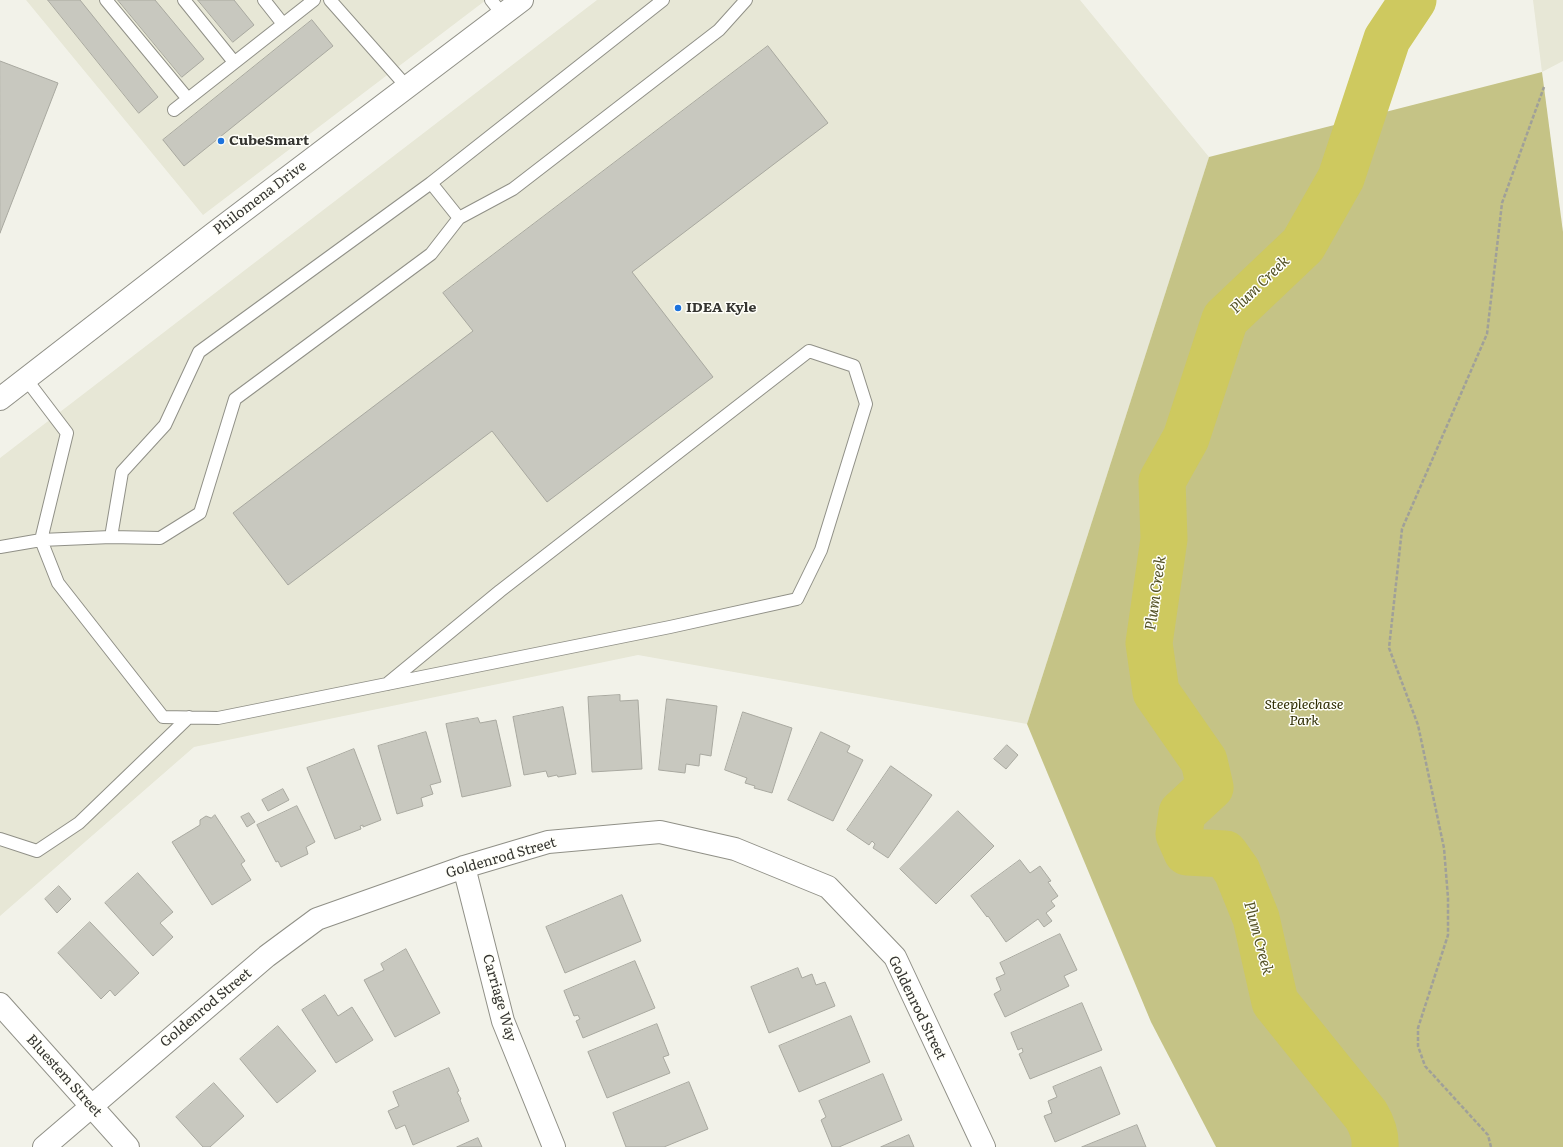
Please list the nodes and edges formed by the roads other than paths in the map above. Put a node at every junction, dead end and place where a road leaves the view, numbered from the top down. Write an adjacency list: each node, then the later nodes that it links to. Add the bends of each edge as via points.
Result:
1 (106, 0): 13 (lane)
2 (184, 0): 11 (lane)
3 (264, 0): 10 (lane)
4 (314, 0): 10 (lane)
5 (330, 0): 12 (lane)
6 (522, 0): 9 (street, Philomena Drive)
7 (663, 0): 15 (lane)
8 (746, 0): 16 (lane, via 719,30 513,189)
9 (497, 8): 12 (street, Philomena Drive)
10 (283, 24): 11 (lane)
11 (234, 62): 13 (lane)
12 (408, 87): 17 (street, Philomena Drive)
13 (188, 99): 14 (lane)
14 (174, 110)
15 (431, 183): 16 (lane); 19 (lane, via 199,352 165,425 122,472)
16 (459, 218): 19 (lane, via 431,254 235,399 200,513 160,538)
17 (26, 379): 18 (street, Philomena Drive); 20 (lane, via 67,433)
18 (0, 399)
19 (111, 536): 20 (lane)
20 (41, 540): 21 (lane); 23 (lane, via 58,583 163,718)
21 (0, 547)
22 (387, 684): 22 (lane, via 797,599 821,550 866,404 854,366 809,351 500,591); 23 (lane, via 218,718)
23 (189, 717): 24 (lane, via 79,823 37,851)
24 (0, 839)
25 (464, 867): 27 (street, Goldenrod Street, via 317,919 267,956); 30 (street, Carriage Way, via 503,1021); 31 (street, Goldenrod Street, via 548,842 660,832 736,849 828,887 895,957)
26 (0, 1004): 27 (street, Bluestem Street)
27 (90, 1106): 28 (street, Goldenrod Street); 29 (street, Bluestem Street)
28 (44, 1147)
29 (128, 1147)
30 (554, 1147)
31 (984, 1147)

